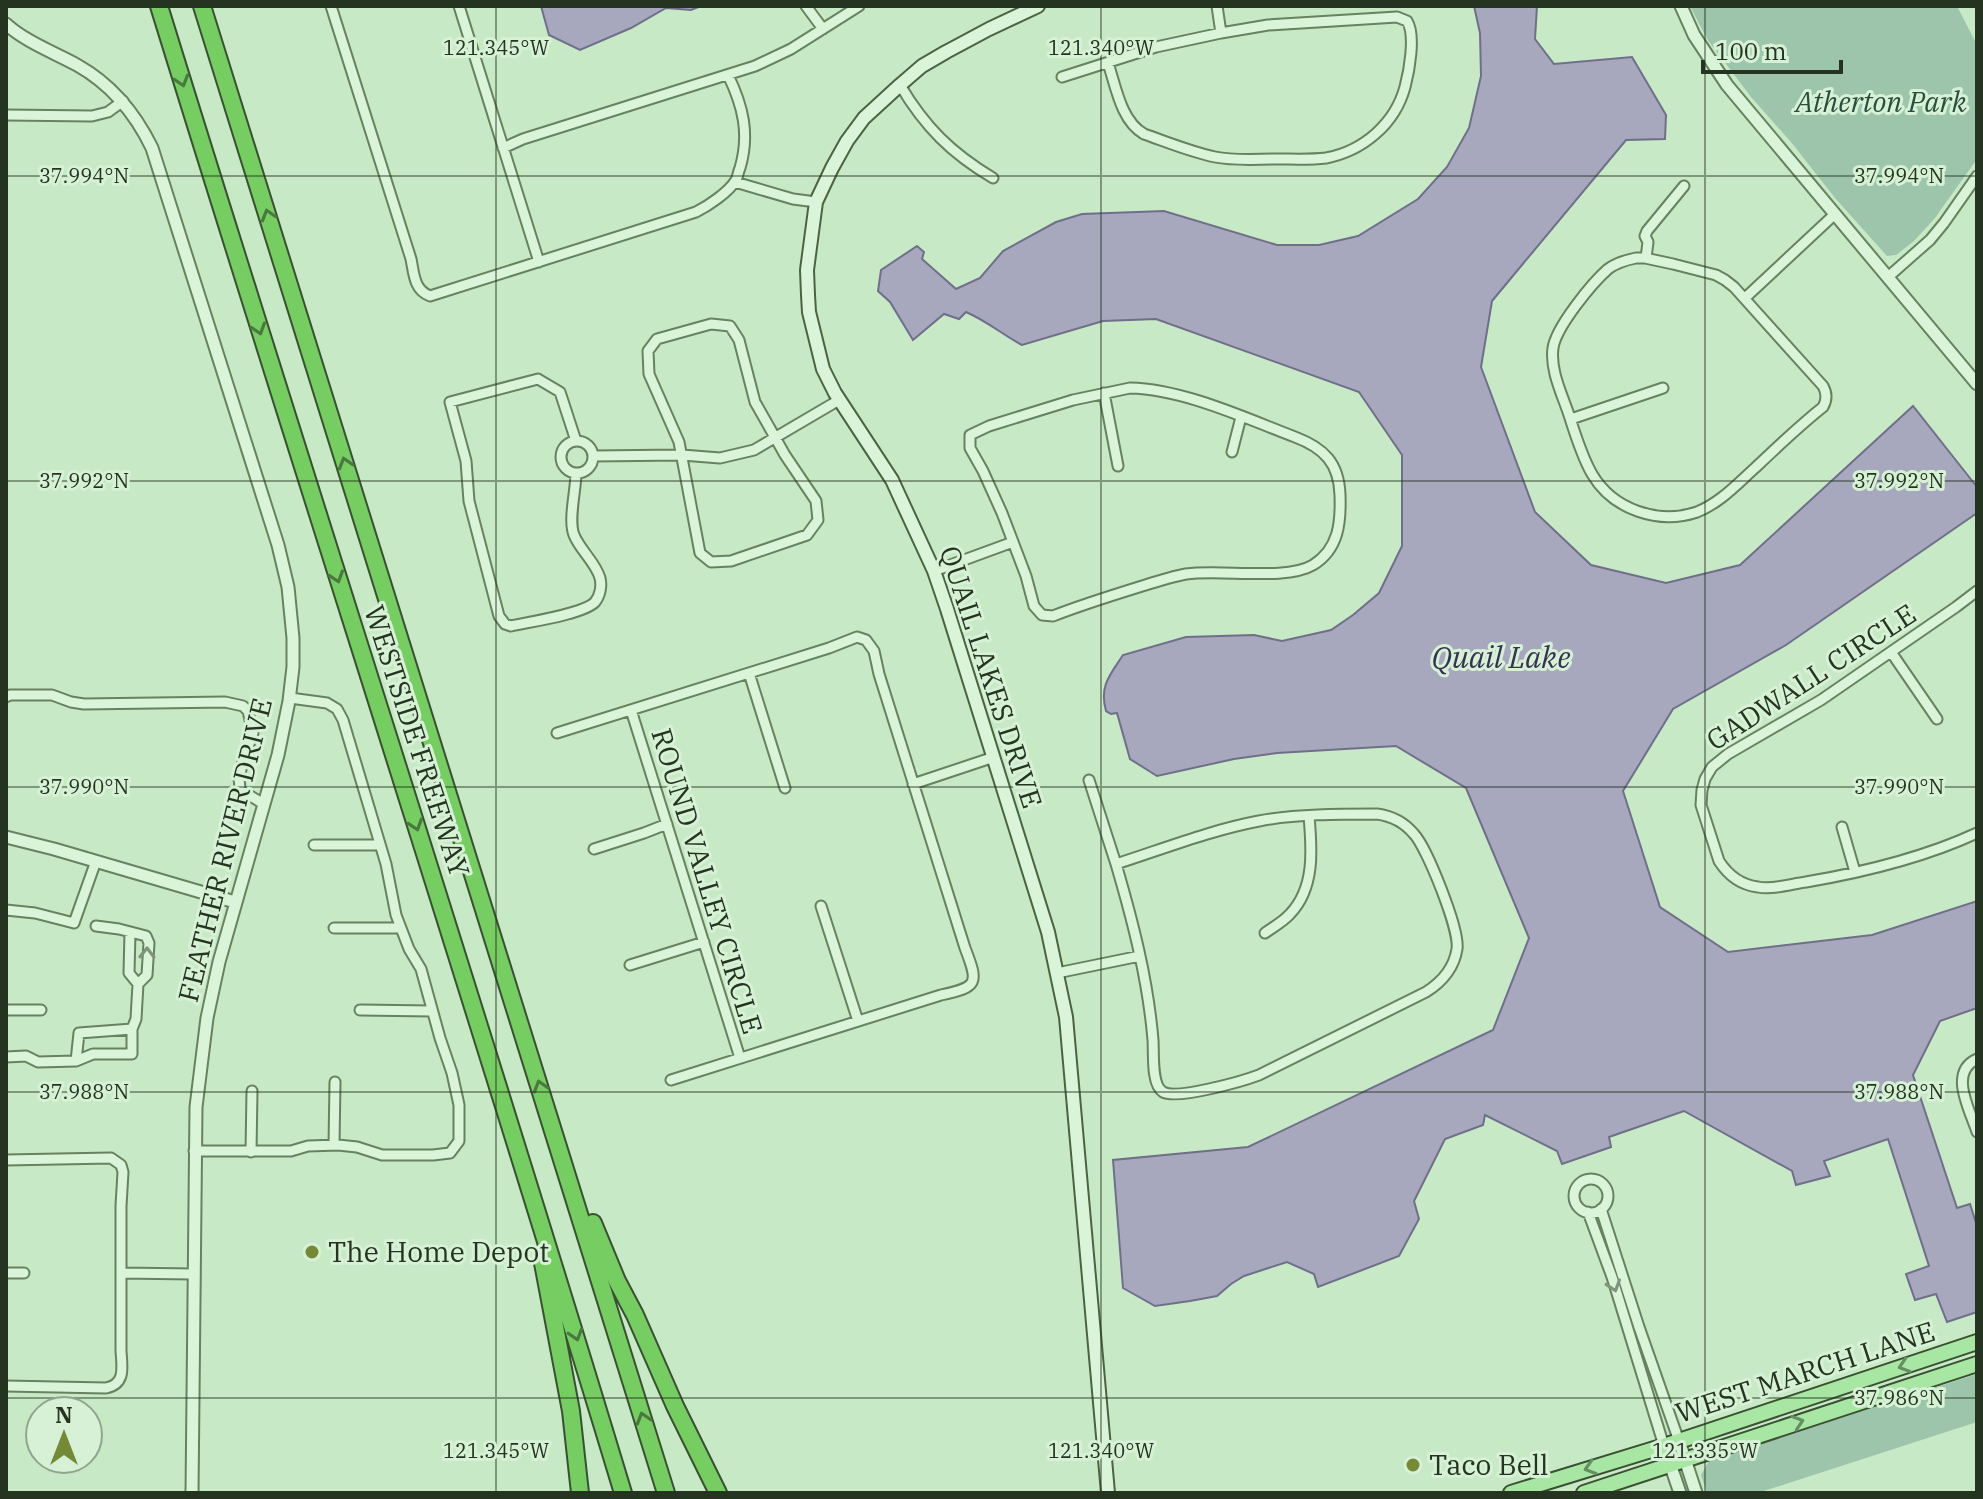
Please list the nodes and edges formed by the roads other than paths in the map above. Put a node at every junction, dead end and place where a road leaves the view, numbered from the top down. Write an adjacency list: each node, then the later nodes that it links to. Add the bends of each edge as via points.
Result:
1 (159, 6): 105 (highway, WESTSIDE FREEWAY, one-way to 105)
2 (202, 6): 102 (highway, WESTSIDE FREEWAY, one-way to 2)
3 (331, 6): 29 (street, via 417,288 433,296)
4 (459, 6): 19 (street)
5 (806, 6): 11 (street)
6 (859, 6): 11 (street)
7 (1038, 6): 16 (main road, QUAIL LAKES DRIVE, via 946,52)
8 (1217, 6): 12 (street)
9 (1681, 6): 27 (street, via 1719,74)
10 (6, 24): 17 (street, FEATHER RIVER DRIVE, via 93,75)
11 (823, 29): 14 (street, via 780,55)
12 (1221, 33): 13 (street); 13 (street, via 1316,20 1402,18 1411,31 1404,92 1378,132 1347,152 1315,159 1217,157 1138,130 1129,120)
13 (1108, 63): 15 (street)
14 (728, 75): 19 (street); 22 (street, via 746,129)
15 (1062, 77)
16 (900, 85): 21 (street, via 940,139); 26 (main road, QUAIL LAKES DRIVE, via 847,141)
17 (123, 101): 18 (street, via 92,116); 51 (street, FEATHER RIVER DRIVE, via 158,163 284,565 293,638)
18 (6, 115)
19 (503, 148): 29 (street)
20 (1977, 176): 24 (street)
21 (993, 178)
22 (735, 182): 26 (street); 29 (street, via 696,212)
23 (1684, 186): 28 (street, via 1647,231)
24 (1969, 188): 25 (street); 30 (street, via 1930,240)
25 (1977, 198)
26 (816, 202): 35 (main road, QUAIL LAKES DRIVE, via 807,270 809,312 823,369)
27 (1835, 214): 30 (street); 31 (street)
28 (1646, 258): 31 (street, via 1716,275); 37 (street, via 1622,261 1608,270 1558,332 1553,365)
29 (539, 262)
30 (1888, 277): 32 (street)
31 (1745, 298): 37 (street, via 1826,395 1823,407 1721,499 1678,516 1630,509 1595,480)
32 (1977, 384)
33 (1663, 388): 37 (street)
34 (1104, 393): 36 (street, via 1157,390); 43 (street); 45 (street, via 970,435 970,448)
35 (839, 400): 38 (street); 46 (main road, QUAIL LAKES DRIVE, via 892,480)
36 (1241, 417): 40 (street); 45 (street, via 1309,442 1332,463 1339,482 1339,528 1331,547 1311,566 1292,572 1174,577 1048,617 1034,606)
37 (1571, 419)
38 (777, 439): 41 (street, via 720,458); 41 (street, via 755,402 739,340 730,326 711,324 657,339 648,351 649,374); 41 (street, via 816,501 818,520 807,535 731,561 711,562 700,553)
39 (576, 441): 42 (street, via 590,447); 44 (street, via 562,455 564,465); 44 (street, via 560,392 538,379 450,402 466,461 469,501 505,624 553,617 597,600 600,577 573,534)
40 (1232, 452)
41 (682, 455): 42 (street)
42 (593, 456): 44 (street, via 587,470)
43 (1118, 466)
44 (576, 473)
45 (1013, 542): 46 (street)
46 (934, 571): 55 (main road, QUAIL LAKES DRIVE)
47 (1977, 591): 48 (street, GADWALL CIRCLE)
48 (1891, 652): 53 (street); 70 (street, GADWALL CIRCLE, via 1718,761 1705,779 1700,799 1719,861 1747,885 1772,887)
49 (749, 673): 52 (street, ROUND VALLEY CIRCLE); 57 (street, ROUND VALLEY CIRCLE, via 857,637 866,640 874,651); 58 (street)
50 (6, 697): 59 (street, via 52,695 84,704 243,706 253,733 240,790)
51 (290, 698): 59 (street, FEATHER RIVER DRIVE); 66 (street, via 337,709)
52 (631, 710): 54 (street); 61 (street, ROUND VALLEY CIRCLE)
53 (1937, 719)
54 (557, 733)
55 (994, 757): 57 (street); 82 (main road, QUAIL LAKES DRIVE)
56 (1089, 780): 69 (street)
57 (913, 784): 88 (street, ROUND VALLEY CIRCLE, via 973,980 963,990)
58 (785, 788)
59 (264, 804): 71 (street, FEATHER RIVER DRIVE)
60 (1309, 816): 69 (street, via 1261,820); 78 (street, via 1311,861 1305,889 1291,914); 80 (street, via 1377,814 1397,819 1414,833 1457,935 1457,950 1442,980 1259,1075 1170,1094 1155,1082)
61 (667, 824): 67 (street); 79 (street, ROUND VALLEY CIRCLE)
62 (1842, 827): 70 (street)
63 (1977, 833): 70 (street, GADWALL CIRCLE, via 1916,857)
64 (6, 837): 68 (street)
65 (314, 845): 66 (street)
66 (380, 845): 76 (street)
67 (594, 849)
68 (96, 861): 71 (street); 73 (street, via 74,923)
69 (1116, 864): 80 (street)
70 (1855, 872)
71 (235, 902): 99 (street, FEATHER RIVER DRIVE, via 207,1018)
72 (821, 906): 88 (street)
73 (6, 910)
74 (96, 926): 77 (street)
75 (334, 928): 76 (street)
76 (401, 928): 87 (street, via 421,969)
77 (130, 932): 83 (street, via 129,973); 83 (street, one-way to 77, via 147,975 149,943 146,936)
78 (1265, 933)
79 (704, 942): 81 (street); 91 (street, ROUND VALLEY CIRCLE)
80 (1140, 956): 82 (street)
81 (630, 965)
82 (1057, 973): 120 (main road, QUAIL LAKES DRIVE, via 1066,1017)
83 (138, 984): 89 (street)
84 (6, 1010): 85 (street)
85 (41, 1010)
86 (360, 1010): 87 (street)
87 (432, 1011): 98 (street, via 459,1105 459,1141 454,1149 433,1155 382,1155)
88 (858, 1021): 91 (street, ROUND VALLEY CIRCLE)
89 (132, 1029): 93 (street, via 79,1033); 93 (street, via 132,1054 93,1054)
90 (6, 1057): 93 (street)
91 (740, 1058): 94 (street)
92 (1977, 1059): 97 (street, via 1961,1077)
93 (76, 1061)
94 (671, 1080)
95 (335, 1082): 98 (street)
96 (252, 1091): 100 (street)
97 (1977, 1132)
98 (334, 1145): 100 (street)
99 (194, 1151): 100 (street); 109 (street, FEATHER RIVER DRIVE)
100 (251, 1152)
101 (6, 1160): 108 (street, via 116,1160 123,1172)
102 (563, 1160): 118 (highway, WESTSIDE FREEWAY, one-way to 102); 119 (highway)
103 (1601, 1209): 104 (street); 104 (street, via 1607,1190 1600,1181 1589,1179 1574,1193 1576,1204); 113 (street)
104 (1588, 1212): 113 (street, one-way to 113)
105 (545, 1234): 116 (highway, via 543,1263 571,1411); 117 (highway, WESTSIDE FREEWAY, one-way to 117)
106 (6, 1273): 107 (street)
107 (24, 1273)
108 (121, 1273): 109 (street); 112 (street, via 118,1384)
109 (193, 1274): 115 (street, FEATHER RIVER DRIVE)
110 (1977, 1342): 113 (main road, WEST MARCH LANE, one-way to 113)
111 (1977, 1364): 114 (main road, WEST MARCH LANE, one-way to 111)
112 (6, 1386)
113 (1672, 1443): 114 (street); 121 (main road, WEST MARCH LANE, one-way to 121)
114 (1678, 1462): 122 (main road, WEST MARCH LANE); 123 (street); 124 (street)
115 (192, 1493)
116 (580, 1493)
117 (623, 1493)
118 (666, 1493)
119 (718, 1493)
120 (1108, 1493)
121 (1511, 1493)
122 (1584, 1493)
123 (1680, 1493)
124 (1696, 1493)

